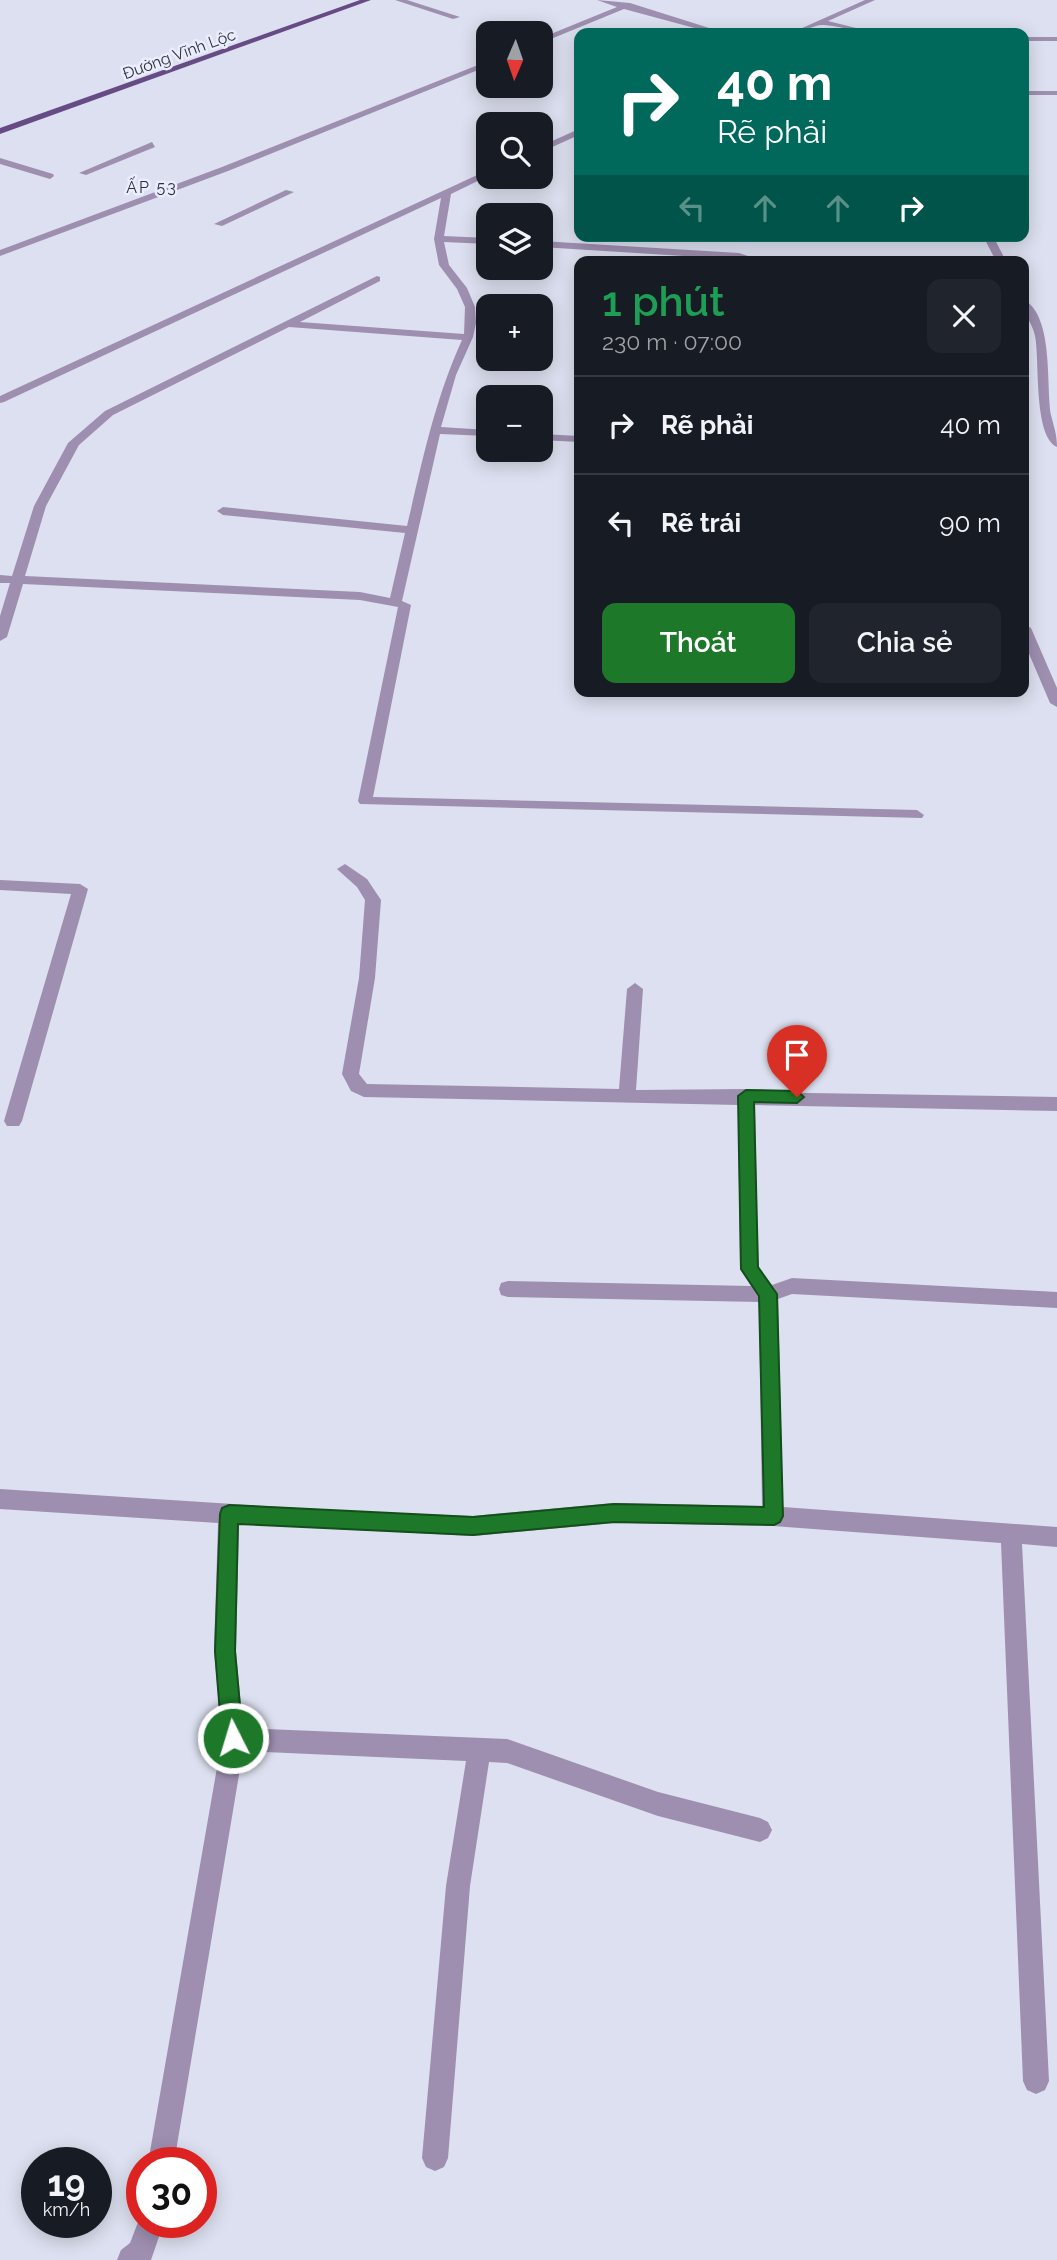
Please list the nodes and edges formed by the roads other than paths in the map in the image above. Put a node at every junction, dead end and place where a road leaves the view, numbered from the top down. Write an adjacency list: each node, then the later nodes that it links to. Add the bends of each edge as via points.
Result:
1 (367, 0): 18 (main road, Đường Vĩnh Lộc)
2 (399, 0): 7 (street)
3 (601, 0): 6 (street)
4 (640, 0): 6 (street)
5 (871, 0): 8 (street)
6 (625, 6): 9 (street); 12 (street)
7 (456, 17)
8 (821, 22): 10 (street); 11 (street)
9 (703, 28)
10 (807, 28)
11 (849, 28)
12 (553, 36)
13 (1029, 39): 14 (street)
14 (1057, 39)
15 (476, 67): 34 (street, via 225,169)
16 (1029, 93): 17 (street)
17 (1057, 93)
18 (0, 131)
19 (574, 134): 20 (street)
20 (556, 142): 21 (street); 23 (street)
21 (553, 143)
22 (152, 145): 25 (street)
23 (568, 145)
24 (0, 161): 26 (street)
25 (82, 173)
26 (50, 176)
27 (476, 179): 29 (street)
28 (289, 192): 30 (street)
29 (447, 192): 31 (street); 41 (street)
30 (219, 224)
31 (439, 239): 32 (street); 39 (street, via 444,265 470,307)
32 (476, 241)
33 (553, 245): 35 (street)
34 (0, 253)
35 (739, 256)
36 (377, 279): 38 (street)
37 (1029, 313): 40 (street, via 1040,334)
38 (290, 324): 39 (street); 50 (street, via 109,413 74,443 40,506)
39 (468, 337): 42 (street)
40 (1051, 391): 46 (street, via 1046,416)
41 (0, 400)
42 (435, 430): 43 (street); 48 (street)
43 (476, 432)
44 (553, 438): 45 (street)
45 (574, 439)
46 (1057, 444)
47 (223, 511): 48 (street)
48 (413, 530): 51 (street)
49 (0, 579): 50 (street)
50 (18, 581): 51 (street, via 360,596); 52 (street)
51 (395, 603): 55 (street, via 405,605 404,615 365,801)
52 (0, 637)
53 (1029, 639): 54 (street)
54 (1057, 703)
55 (917, 815)
56 (345, 869): 59 (street, via 373,900 367,978 350,1074 356,1086 416,1093)
57 (0, 885): 62 (street, via 80,889)
58 (635, 989): 59 (street)
59 (627, 1096): 60 (street)
60 (746, 1096): 61 (street); 64 (street, via 750,1269)
61 (1057, 1104)
62 (13, 1121)
63 (508, 1289): 64 (street)
64 (768, 1294): 65 (street, via 792,1286); 68 (street)
65 (1057, 1300)
66 (0, 1499): 67 (street)
67 (229, 1514): 68 (street, via 473,1526 614,1513); 71 (street, via 225,1651)
68 (774, 1516): 69 (street)
69 (1011, 1534): 70 (street); 74 (street)
70 (1057, 1537)
71 (233, 1738): 72 (street); 75 (street)
72 (479, 1751): 73 (street, via 507,1751 658,1804); 76 (street, via 458,1886)
73 (760, 1830)
74 (1036, 2081)
75 (164, 2147)
76 (435, 2158)
77 (146, 2238): 78 (street, via 141,2252)
78 (131, 2260)

